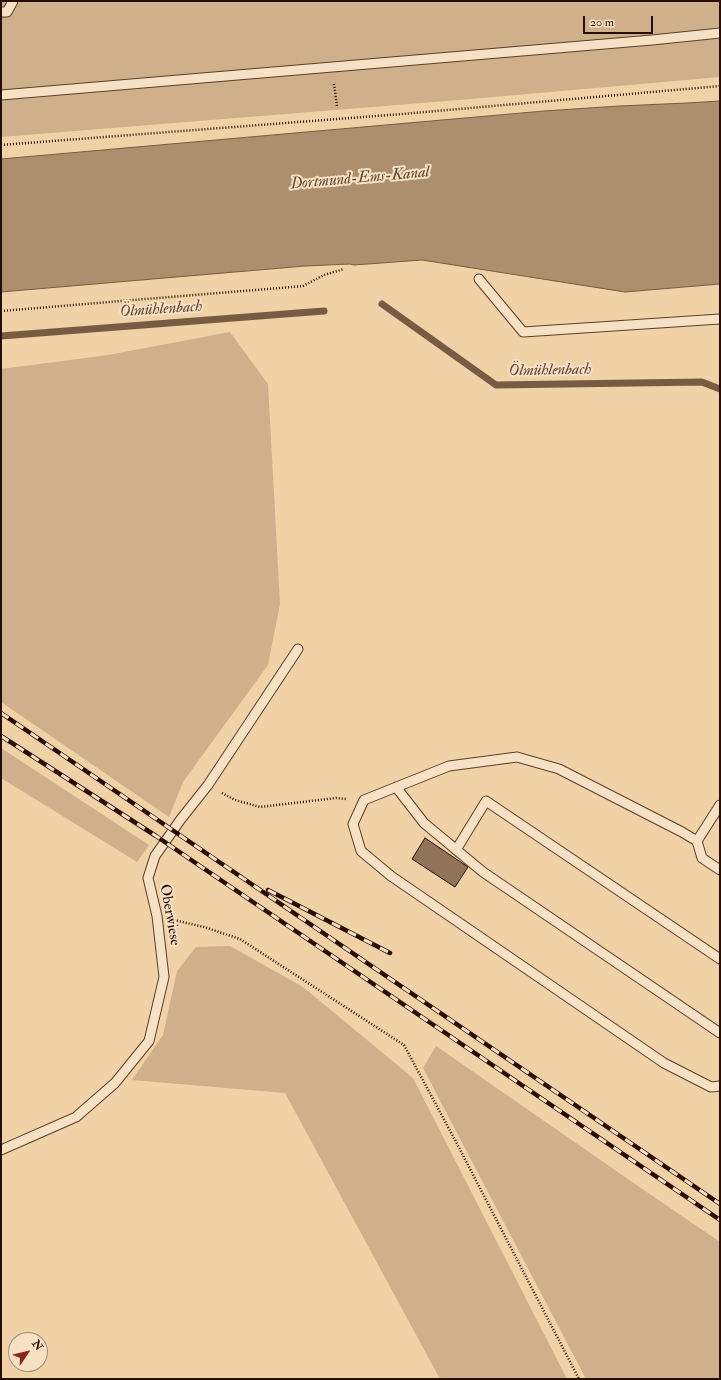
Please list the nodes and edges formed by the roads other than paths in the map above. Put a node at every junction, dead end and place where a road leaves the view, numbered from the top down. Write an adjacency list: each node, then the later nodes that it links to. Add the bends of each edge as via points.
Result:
1 (13, 1): 2 (lane, via 7,12)
2 (1, 12)
3 (720, 33): 4 (lane)
4 (1, 95)
5 (479, 279): 6 (lane, via 523,332)
6 (720, 319)
7 (298, 649): 16 (lane, Oberwiese, via 208,785 155,856 148,878 157,916 164,977 149,1041 115,1083 76,1117)
8 (396, 787): 10 (lane, via 449,766 517,757 559,769); 11 (lane, via 424,823); 15 (lane, via 364,800 353,824 361,851 391,876 664,1063 711,1087)
9 (720, 805): 10 (lane)
10 (697, 841): 12 (lane, via 702,858)
11 (456, 850): 13 (lane, via 486,800); 14 (lane, via 483,872)
12 (720, 870)
13 (720, 959)
14 (720, 1033)
15 (720, 1086)
16 (1, 1150)

